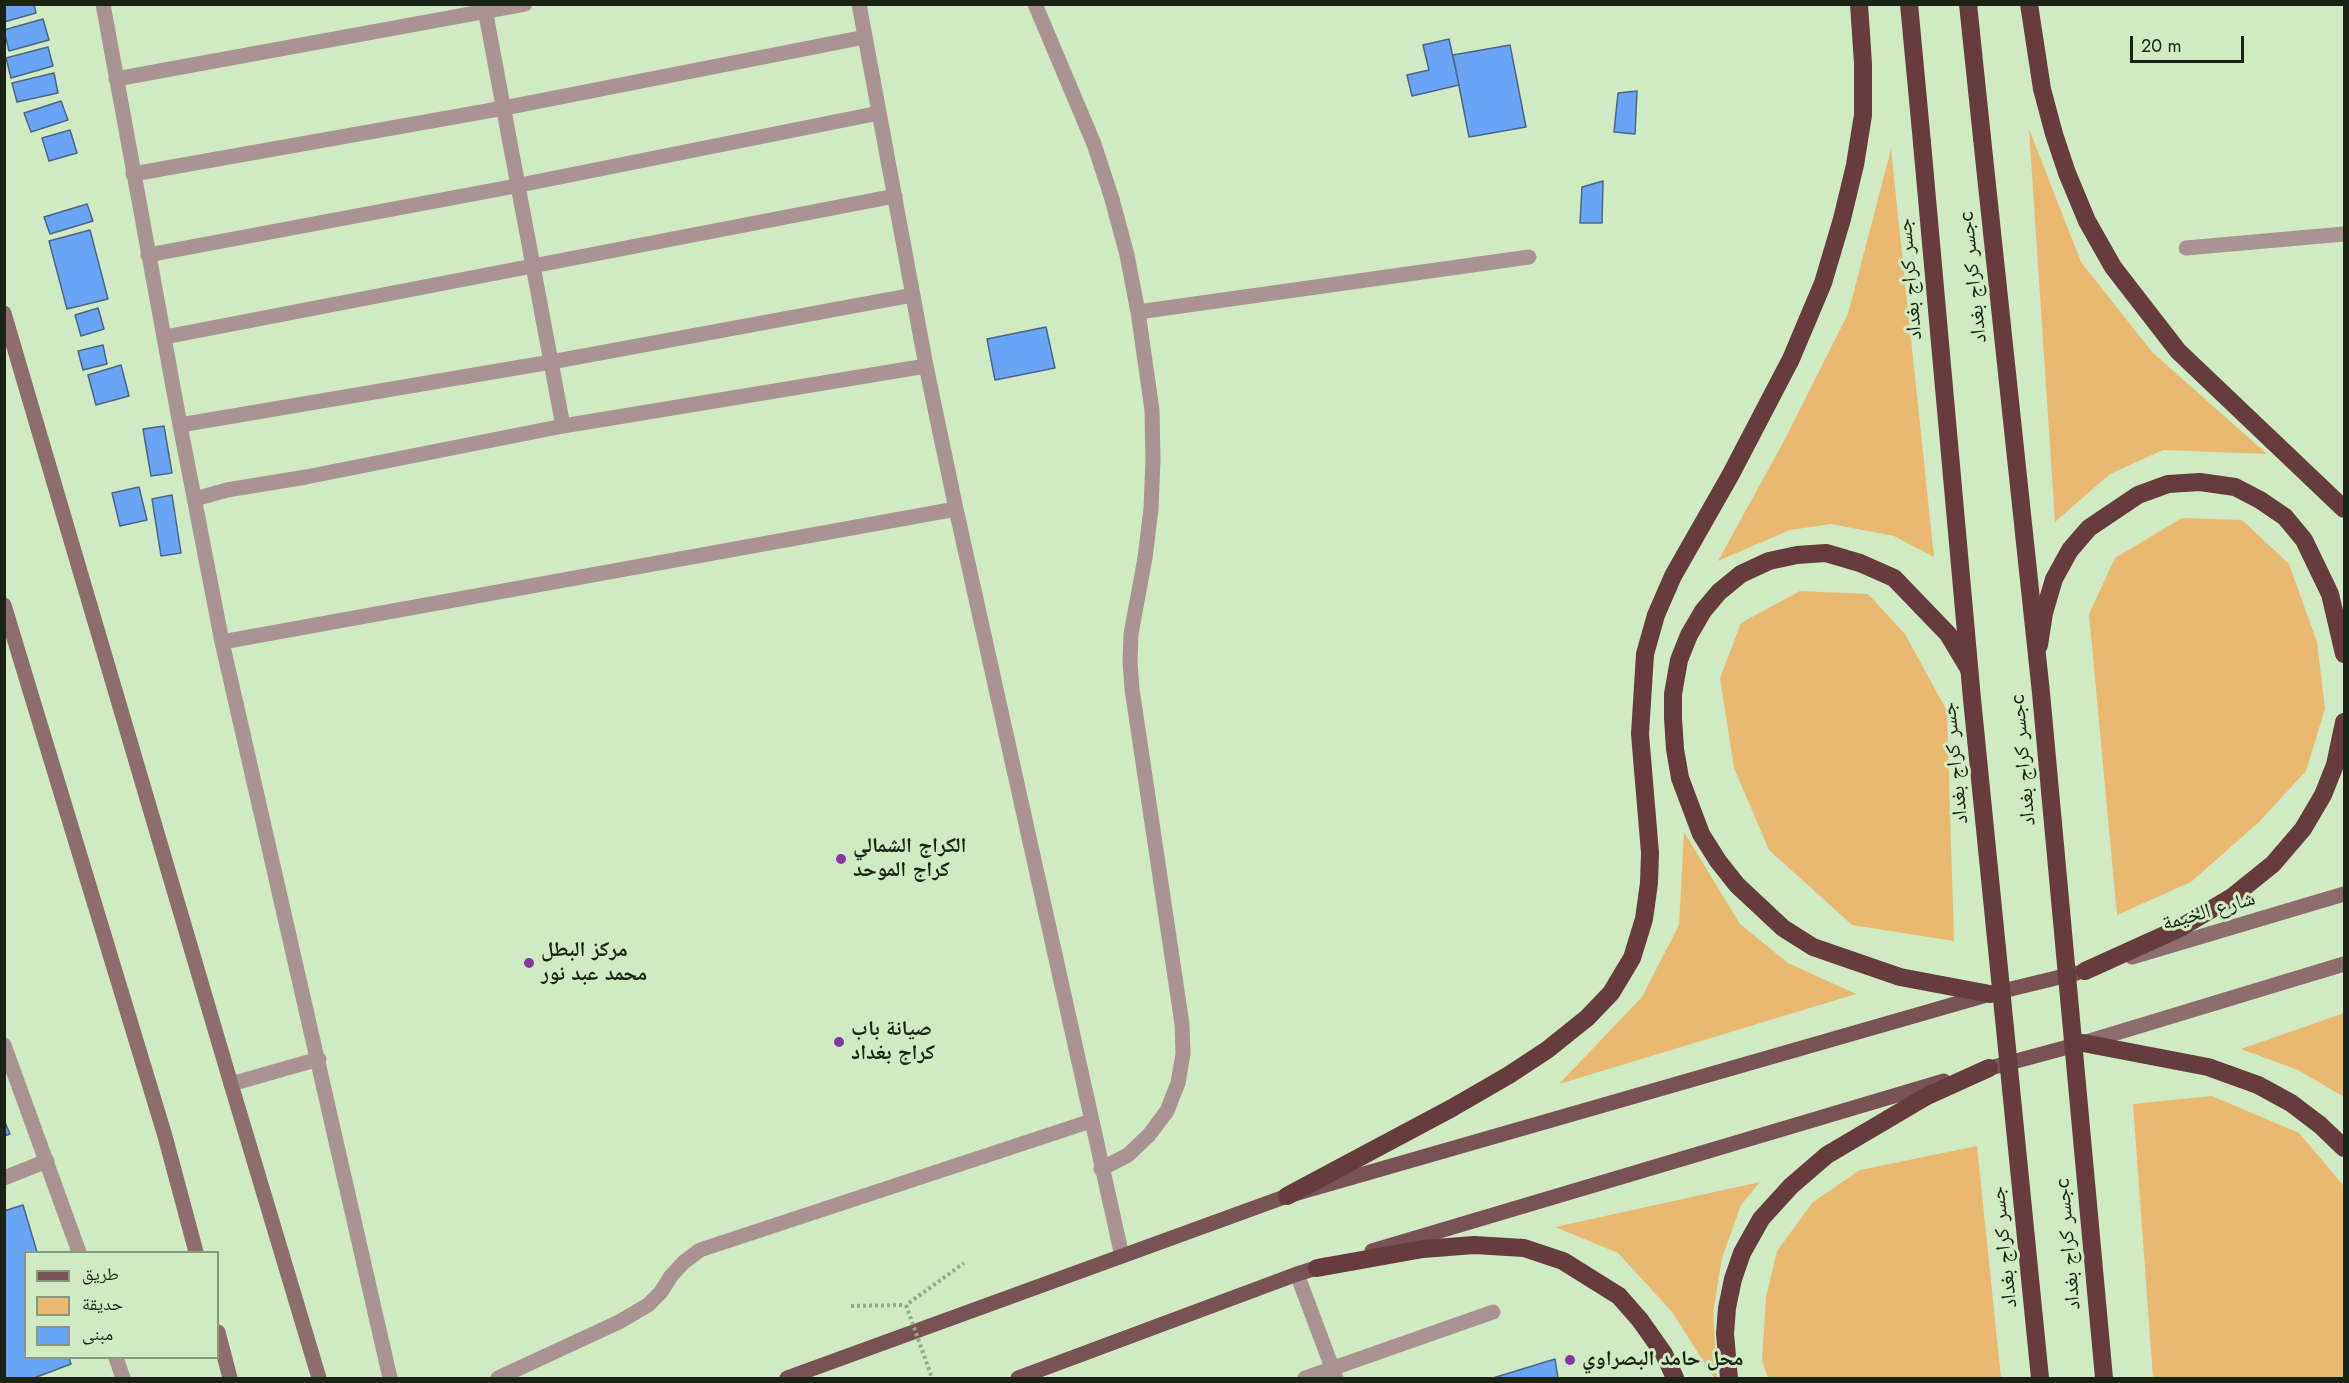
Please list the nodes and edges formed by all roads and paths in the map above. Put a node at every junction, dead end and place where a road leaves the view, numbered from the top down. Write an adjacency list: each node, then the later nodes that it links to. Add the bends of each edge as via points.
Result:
1 (103, 4): 11 (street)
2 (525, 4): 9 (street)
3 (859, 4): 10 (street)
4 (1035, 4): 23 (street, via 1094,144 1124,244)
5 (1859, 4): 53 (highway, via 1863,115 1856,165 1823,283 1791,359 1673,576 1645,654 1640,734 1649,883 1644,919 1632,958 1611,993 1547,1050 1452,1108)
6 (1910, 4): 37 (highway, جسر كراج بغداد, bridge)
7 (1968, 4): 36 (highway, جسر كراج بغدادc, bridge)
8 (2029, 4): 32 (highway, via 2042,89 2054,134 2087,221 2113,267 2178,351)
9 (485, 8): 11 (street); 12 (street)
10 (865, 37): 12 (street); 13 (street)
11 (116, 79): 14 (street)
12 (504, 108): 14 (street); 15 (street)
13 (879, 113): 15 (street); 16 (street)
14 (134, 174): 19 (street)
15 (518, 185): 19 (street); 21 (street)
16 (895, 196): 21 (street); 22 (street)
17 (2344, 234): 18 (street)
18 (2187, 248)
19 (148, 255): 25 (street)
20 (1529, 258): 23 (street)
21 (533, 267): 25 (street); 26 (street)
22 (913, 295): 26 (street); 27 (street)
23 (1138, 312): 51 (street, via 1152,410 1153,460 1151,509 1130,662 1184,1054 1167,1111 1128,1155)
24 (4, 313): 47 (main road)
25 (165, 337): 28 (street)
26 (551, 362): 28 (street); 29 (street)
27 (926, 366): 29 (street); 31 (street)
28 (180, 425): 30 (street)
29 (563, 426): 30 (street)
30 (195, 499): 34 (street)
31 (956, 509): 34 (street); 48 (street)
32 (2344, 509)
33 (4, 604): 55 (main road, via 165,1136)
34 (222, 642): 45 (street)
35 (2344, 654): 36 (highway, bridge, via 2330,594 2304,540 2285,518 2260,500 2235,487 2200,482 2168,484 2138,495 2110,511 2082,535 2055,579 2044,613)
36 (2037, 660): 64 (highway, جسر كراج بغدادc, bridge)
37 (1969, 669): 42 (highway, via 1948,634 1894,578 1826,553 1768,561 1741,574 1719,592 1698,619 1679,660 1673,694 1675,749 1680,778 1701,834 1737,885 1783,928 1813,947 1891,975); 78 (highway, جسر كراج بغداد, bridge)
38 (2344, 722): 41 (highway, via 2335,765 2323,795 2303,829 2272,864 2232,897 2181,928)
39 (2344, 894): 41 (main road, شارع الخيمة)
40 (2344, 964): 43 (main road)
41 (2085, 971): 42 (main road)
42 (1990, 994): 53 (main road)
43 (2084, 1043): 46 (main road); 49 (highway, via 2208,1067 2258,1085 2320,1125)
44 (4, 1045): 50 (street)
45 (319, 1059): 47 (street); 70 (street)
46 (1989, 1068): 58 (main road); 77 (highway, via 1927,1096 1827,1155 1761,1219 1742,1253 1727,1308)
47 (231, 1084): 69 (main road)
48 (1091, 1121): 51 (street); 71 (street, via 700,1251 684,1262 648,1305)
49 (2344, 1148)
50 (47, 1161): 52 (street); 54 (street)
51 (1101, 1169): 56 (street)
52 (4, 1178)
53 (1287, 1196): 56 (main road)
54 (79, 1251)
55 (196, 1251)
56 (1122, 1256): 72 (main road)
57 (964, 1263): 60 (path)
58 (1317, 1268): 59 (main road); 76 (highway, via 1423,1249 1474,1245 1524,1248 1563,1261 1619,1296 1664,1354)
59 (1297, 1274): 66 (street); 74 (main road)
60 (906, 1305): 61 (path); 73 (path, bridge)
61 (851, 1306)
62 (1493, 1312): 66 (street)
63 (219, 1336): 68 (main road)
64 (2101, 1337): 79 (highway, جسر كراج بغدادc, bridge); 80 (highway, bridge)
65 (116, 1359): 67 (street)
66 (1335, 1373): 75 (street)
67 (123, 1378)
68 (230, 1378)
69 (319, 1378)
70 (390, 1378)
71 (498, 1378)
72 (787, 1378)
73 (932, 1378)
74 (1017, 1378)
75 (1305, 1378)
76 (1675, 1378)
77 (1729, 1378)
78 (2038, 1378)
79 (2104, 1378)
80 (2112, 1378)

